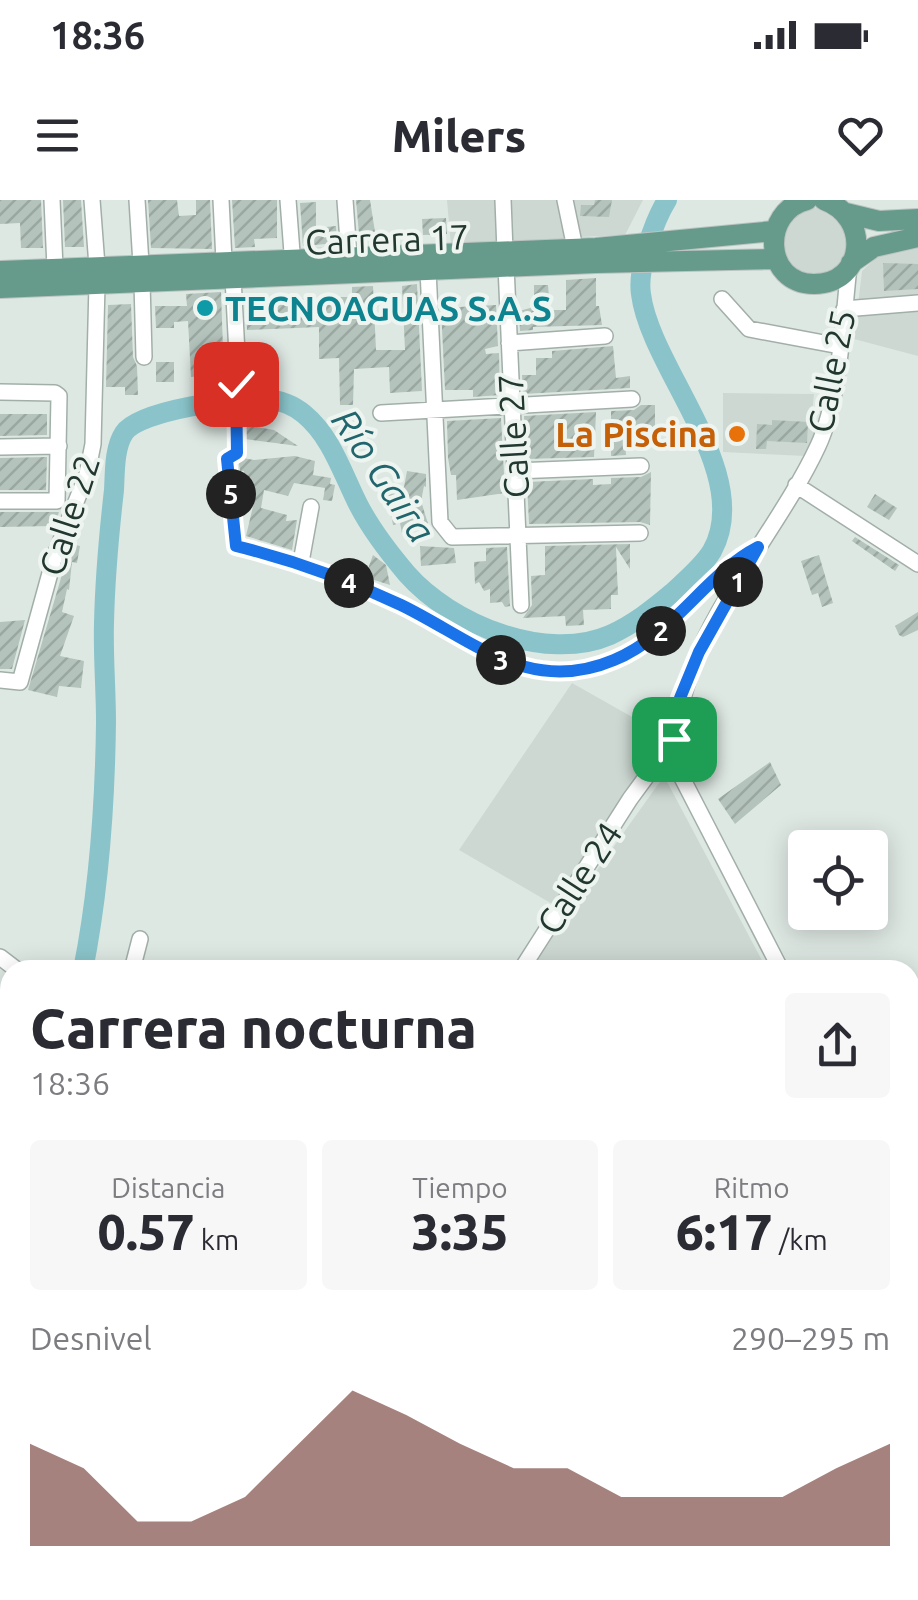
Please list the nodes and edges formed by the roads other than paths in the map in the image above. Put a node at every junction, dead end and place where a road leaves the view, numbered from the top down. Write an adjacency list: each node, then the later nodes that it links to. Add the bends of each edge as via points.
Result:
1 (52, 200): 20 (street)
2 (92, 200): 25 (street, Calle 22)
3 (138, 200): 24 (street)
4 (221, 200): 21 (street)
5 (288, 200): 19 (street)
6 (345, 200): 15 (street)
7 (503, 200): 16 (street, Calle 27)
8 (565, 200): 14 (street)
9 (808, 200): 12 (main road, via 788,209)
10 (836, 204): 11 (main road, via 879,222); 18 (main road, via 856,232)
11 (918, 219)
12 (774, 230): 14 (main road, Carrera 17); 17 (main road)
13 (918, 236): 18 (main road, via 874,248)
14 (589, 253): 16 (main road, Carrera 17); 17 (main road, Carrera 17)
15 (348, 256): 16 (main road, Carrera 17); 19 (main road, Carrera 17)
16 (506, 258): 22 (main road, Carrera 17); 32 (street, Calle 27)
17 (776, 258): 26 (main road, via 792,278)
18 (850, 265): 26 (main road); 30 (street, Calle 25)
19 (293, 266): 21 (main road, Carrera 17); 22 (main road, Carrera 17)
20 (54, 268): 23 (main road, Carrera 17); 25 (main road, Carrera 17)
21 (228, 270): 24 (main road, Carrera 17); 34 (street)
22 (428, 270): 39 (street)
23 (0, 271)
24 (141, 273): 25 (main road, Carrera 17); 35 (street)
25 (97, 275): 27 (main road, Carrera 17); 55 (street, Calle 22, via 90,459 20,682)
26 (829, 282): 30 (street)
27 (0, 288)
28 (722, 299): 33 (street, via 750,328)
29 (918, 303): 30 (street)
30 (844, 308): 33 (street, Calle 25)
31 (605, 336): 32 (street)
32 (509, 342): 38 (street, Calle 27)
33 (840, 346): 46 (street, Calle 25, via 819,444)
34 (238, 354)
35 (144, 357)
36 (0, 392): 42 (street, via 56,393)
37 (632, 399): 38 (street)
38 (512, 406): 39 (street); 45 (street, Calle 27)
39 (435, 410): 40 (street); 50 (street, via 440,522 452,537)
40 (381, 412)
41 (0, 446): 42 (street)
42 (59, 446): 47 (street, via 57,501)
43 (227, 459): 52 (street, via 236,546)
44 (641, 466): 45 (street)
45 (515, 471): 50 (street, Calle 27)
46 (796, 485): 51 (street, Calle 25); 53 (street)
47 (0, 501)
48 (311, 507): 52 (street)
49 (640, 532): 50 (street)
50 (518, 537): 54 (street, Calle 27)
51 (758, 547): 52 (street, via 668,627 615,660 546,672 509,664); 56 (street, Calle 25, via 699,652 680,698)
52 (301, 562)
53 (918, 564)
54 (521, 605)
55 (0, 680)
56 (674, 739): 59 (street, Calle 24); 60 (street, via 677,768)
57 (140, 939): 58 (street)
58 (135, 960)
59 (526, 960)
60 (776, 960)

